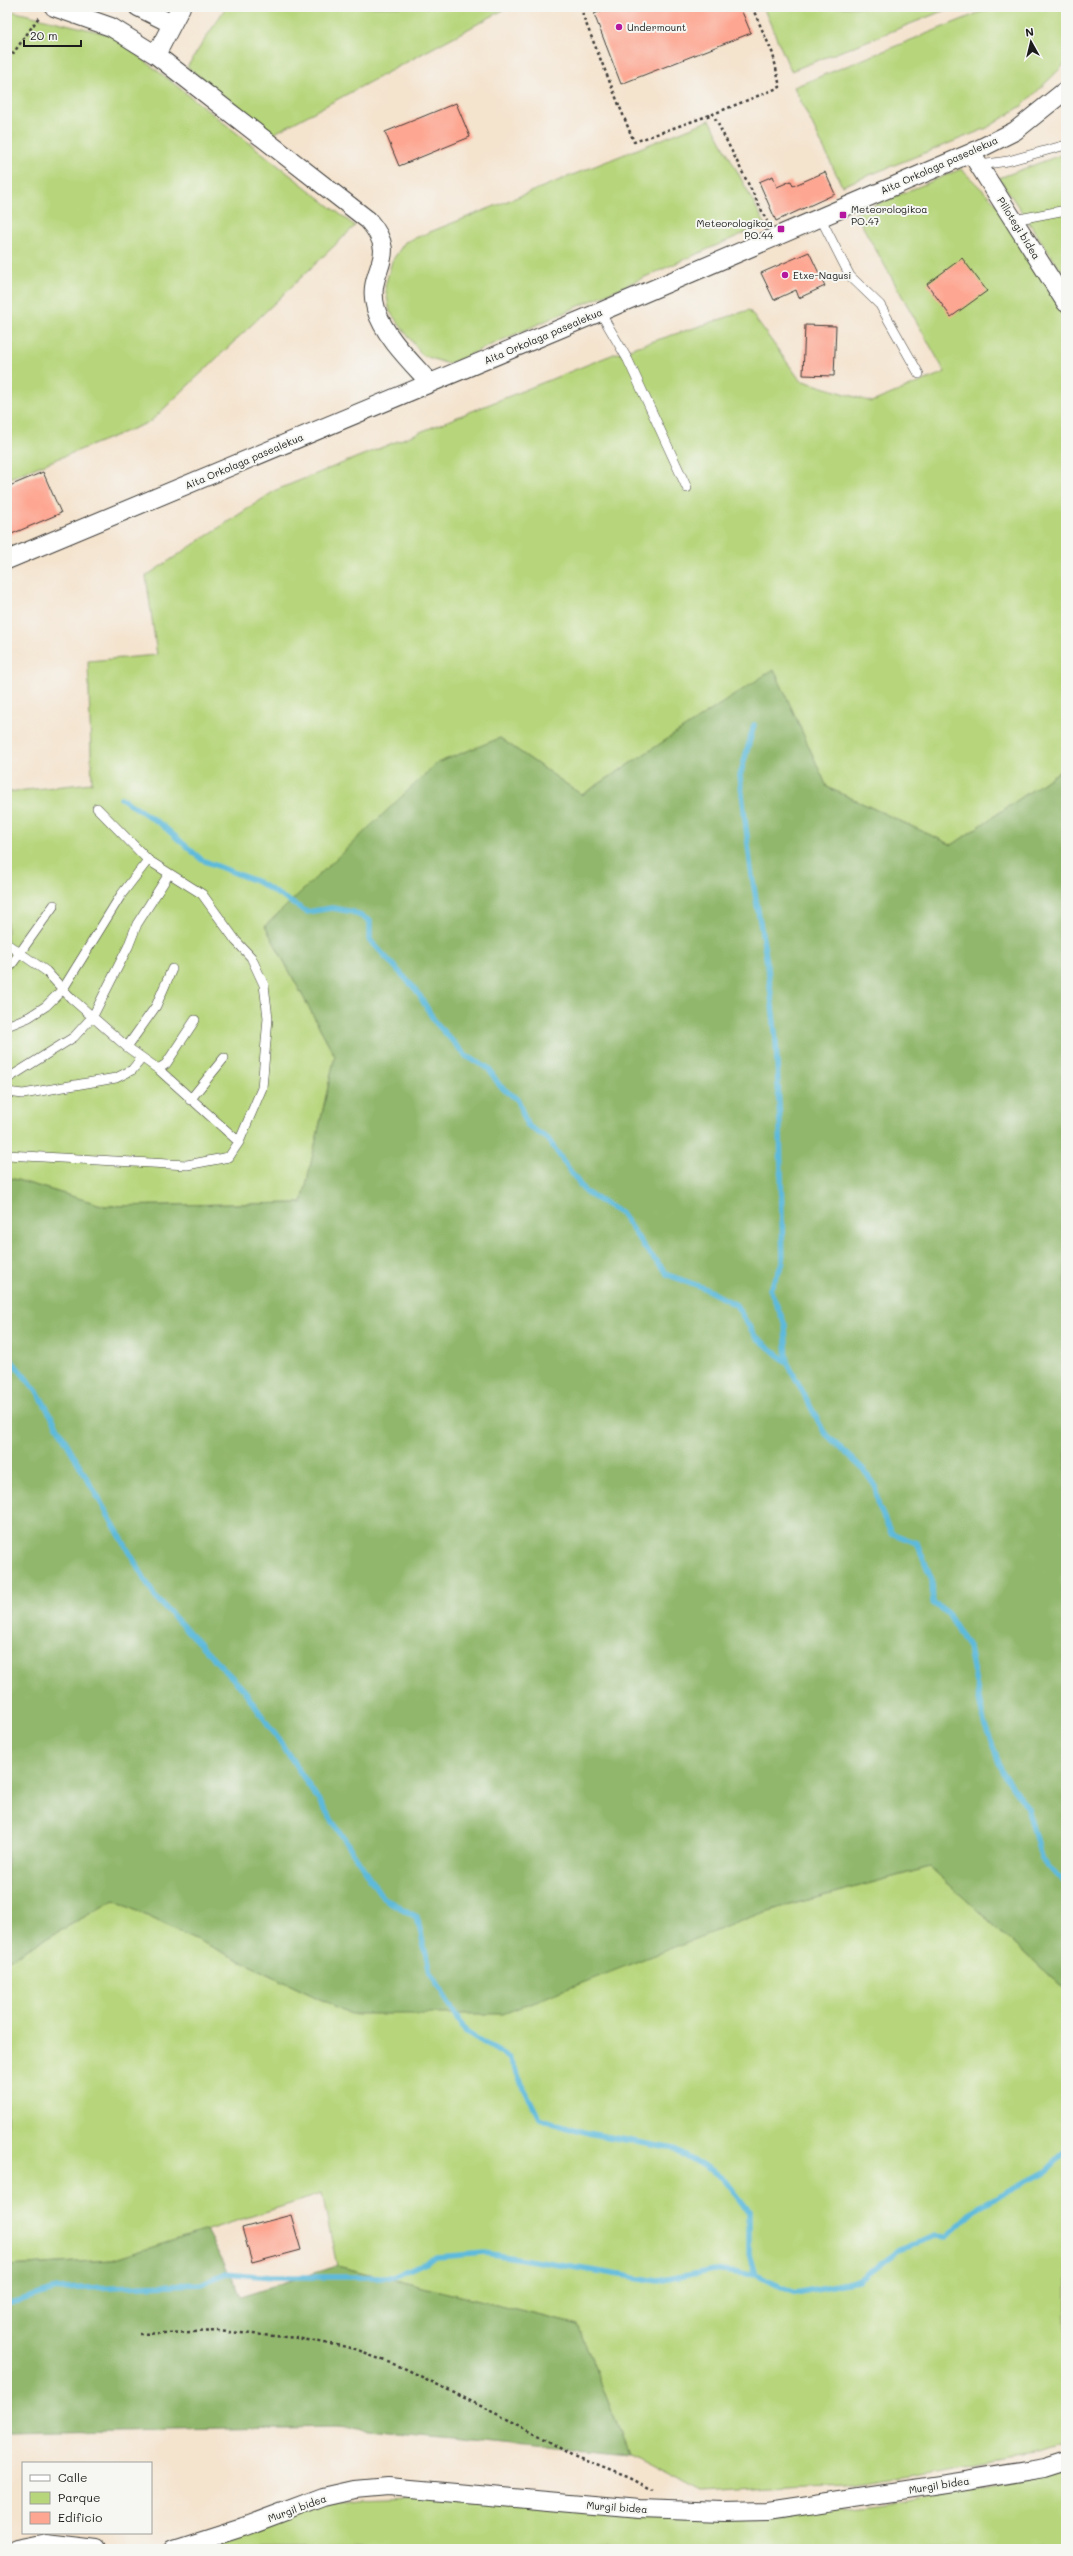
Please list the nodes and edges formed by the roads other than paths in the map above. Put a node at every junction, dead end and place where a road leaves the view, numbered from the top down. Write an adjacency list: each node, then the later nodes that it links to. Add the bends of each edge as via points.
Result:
1 (138, 7): 4 (street)
2 (181, 7): 4 (street)
3 (48, 10): 5 (street, via 112,27)
4 (172, 24): 5 (street)
5 (156, 55): 15 (street, via 351,205 380,234 384,248 382,264 375,277 376,309 381,322)
6 (1066, 90): 8 (street, Aita Orkolaga pasealekua, via 1015,132)
7 (1066, 145): 8 (lane, via 1008,161)
8 (975, 159): 10 (street, Aita Orkolaga pasealekua); 11 (street, Pillotegi bidea)
9 (1066, 210): 11 (lane)
10 (820, 217): 13 (street, Aita Orkolaga pasealekua); 14 (lane, via 850,276 880,305)
11 (1014, 220): 12 (street, Pillotegi bidea)
12 (1066, 303)
13 (600, 312): 15 (street, Aita Orkolaga pasealekua); 16 (lane, via 628,360)
14 (919, 374)
15 (430, 383): 17 (street, Aita Orkolaga pasealekua)
16 (687, 488)
17 (7, 560)
18 (97, 808): 19 (lane)
19 (148, 860): 20 (lane); 26 (lane, via 121,895)
20 (169, 874): 27 (lane, via 137,924); 37 (lane, via 202,894 236,941 252,957 264,985 268,1018 262,1088)
21 (54, 905): 23 (lane)
22 (7, 944): 23 (lane)
23 (20, 954): 25 (lane); 26 (lane, via 46,971)
24 (172, 969): 30 (lane, via 156,1006)
25 (7, 971)
26 (63, 989): 27 (lane); 29 (lane, via 46,1006 29,1017)
27 (93, 1016): 30 (lane); 34 (lane, via 74,1038)
28 (195, 1020): 33 (lane, via 166,1064)
29 (7, 1026)
30 (127, 1047): 31 (lane)
31 (142, 1058): 33 (lane); 35 (lane, via 132,1070 116,1078 23,1094)
32 (224, 1058): 36 (lane)
33 (158, 1069): 36 (lane)
34 (7, 1079)
35 (7, 1092)
36 (190, 1100): 37 (lane)
37 (239, 1142): 38 (lane, via 229,1157 187,1165)
38 (7, 1155)
39 (1066, 2461): 42 (street, Murgil bidea, via 1044,2468 968,2481 766,2511 639,2509 388,2487 354,2490 323,2498 243,2528)
40 (16, 2549): 41 (street, via 46,2543)
41 (97, 2549)
42 (174, 2549)

